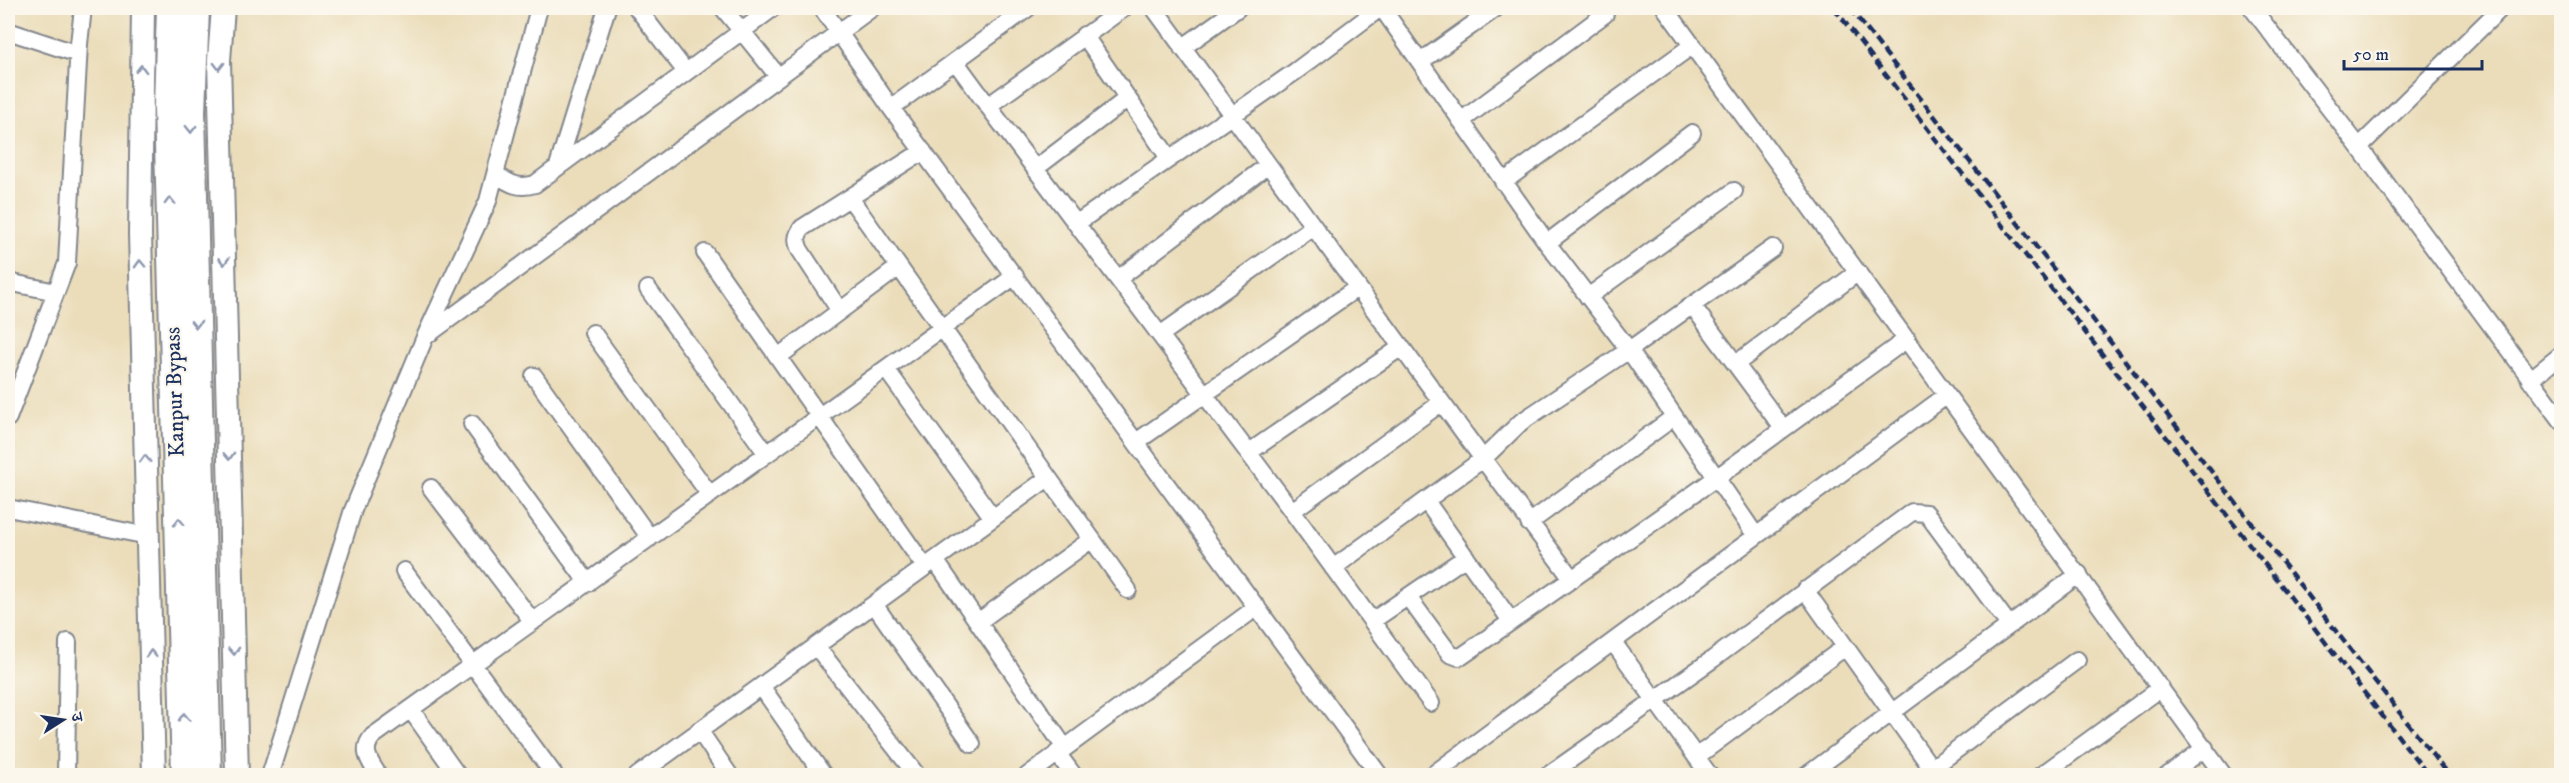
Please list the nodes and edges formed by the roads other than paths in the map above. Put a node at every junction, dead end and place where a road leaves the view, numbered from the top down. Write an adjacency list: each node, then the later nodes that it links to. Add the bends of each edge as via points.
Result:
1 (83, 8): 29 (street)
2 (143, 8): 102 (main road, one-way to 2, via 140,234)
3 (171, 8): 145 (highway, Kanpur Bypass, one-way to 3, via 168,107)
4 (195, 8): 146 (highway, Kanpur Bypass, one-way to 146, via 191,112)
5 (223, 8): 147 (main road, one-way to 147, via 219,71)
6 (539, 8): 46 (street)
7 (607, 8): 44 (street)
8 (637, 8): 32 (street)
9 (723, 8): 23 (street)
10 (773, 8): 23 (street)
11 (822, 8): 25 (street)
12 (872, 8): 25 (street)
13 (1028, 8): 30 (street)
14 (1124, 8): 26 (street)
15 (1154, 8): 28 (street)
16 (1238, 8): 28 (street)
17 (1381, 8): 31 (street); 37 (street)
18 (1496, 8): 31 (street)
19 (1665, 8): 27 (street)
20 (2252, 8): 40 (street)
21 (2501, 8): 40 (street)
22 (1605, 14): 38 (street)
23 (743, 30): 32 (street); 33 (street)
24 (8, 31): 29 (street)
25 (840, 31): 33 (street); 36 (street)
26 (1084, 35): 34 (street); 35 (street)
27 (1693, 45): 47 (street); 56 (street)
28 (1182, 48): 37 (street)
29 (78, 54): 62 (street, via 67,263)
30 (955, 61): 35 (street); 36 (street)
31 (1420, 62): 38 (street)
32 (686, 72): 44 (street)
33 (778, 76): 69 (street)
34 (1128, 98): 42 (street); 45 (street)
35 (988, 106): 45 (street)
36 (891, 108): 41 (street)
37 (1231, 114): 42 (street); 43 (street)
38 (1461, 121): 47 (street)
39 (1692, 133): 52 (street)
40 (2359, 147): 78 (street)
41 (923, 151): 49 (street); 57 (street)
42 (1169, 158): 50 (street)
43 (1268, 165): 51 (street); 58 (street)
44 (558, 166): 46 (street, via 526,187 510,184)
45 (1036, 168): 50 (street)
46 (497, 175): 69 (street)
47 (1503, 182): 52 (street)
48 (1734, 191): 63 (street)
49 (850, 198): 55 (street); 65 (street, via 802,228 796,242)
50 (1077, 223): 58 (street)
51 (1312, 227): 60 (street); 68 (street)
52 (1547, 243): 63 (street)
53 (1773, 248): 64 (street)
54 (705, 253): 74 (street)
55 (899, 267): 65 (street); 66 (street)
56 (1858, 272): 70 (street); 75 (street)
57 (1015, 276): 66 (street); 89 (street)
58 (1118, 279): 68 (street)
59 (8, 282): 62 (street)
60 (1357, 288): 71 (street); 80 (street)
61 (648, 289): 91 (street)
62 (56, 292): 79 (street)
63 (1588, 297): 72 (street)
64 (1692, 305): 72 (street); 75 (street)
65 (840, 311): 74 (street)
66 (942, 328): 76 (street); 93 (street)
67 (593, 333): 96 (street)
68 (1160, 335): 80 (street)
69 (425, 337): 148 (street, via 353,510)
70 (1907, 339): 81 (street); 88 (street)
71 (1400, 348): 82 (street); 90 (street)
72 (1629, 350): 84 (street); 92 (street, via 1521,422)
73 (2562, 354): 78 (street)
74 (778, 357): 83 (street)
75 (1737, 363): 88 (street)
76 (886, 369): 83 (street); 100 (street)
77 (534, 376): 104 (street)
78 (2530, 380): 86 (street)
79 (14, 383): 85 (street)
80 (1204, 395): 89 (street); 90 (street)
81 (1947, 395): 103 (street); 110 (street)
82 (1441, 402): 92 (street); 99 (street)
83 (820, 416): 91 (street); 107 (street)
84 (1674, 417): 94 (street); 101 (street)
85 (8, 418)
86 (2562, 421)
87 (472, 424): 112 (street)
88 (1782, 427): 94 (street)
89 (1136, 442): 117 (street)
90 (1248, 453): 99 (street)
91 (767, 454): 96 (street)
92 (1483, 459): 97 (street); 101 (street)
93 (1048, 478): 100 (street); 105 (street)
94 (1716, 478): 103 (street); 111 (street)
95 (431, 488): 120 (street)
96 (710, 495): 104 (street)
97 (1426, 501): 106 (street); 108 (street)
98 (8, 508): 102 (street)
99 (1292, 512): 108 (street)
100 (993, 518): 107 (street)
101 (1529, 523): 111 (street)
102 (147, 536): 144 (main road, one-way to 102)
103 (1756, 536): 124 (street)
104 (650, 538): 112 (street)
105 (1092, 539): 113 (street); 121 (street)
106 (1466, 557): 115 (street); 119 (street)
107 (930, 563): 116 (street); 121 (street)
108 (1333, 568): 118 (street)
109 (404, 571): 128 (street)
110 (2079, 574): 122 (street); 130 (street)
111 (1572, 579): 119 (street)
112 (588, 583): 120 (street)
113 (1128, 590)
114 (1805, 590): 122 (street, via 1912,512 1919,511 1931,519); 126 (street); 131 (street)
115 (1408, 597): 118 (street); 119 (street, via 1453,657 1462,656)
116 (874, 604): 125 (street); 136 (street)
117 (1257, 607): 138 (street); 156 (street)
118 (1372, 621): 132 (street)
119 (1510, 621)
120 (533, 622): 128 (street)
121 (978, 622): 138 (street)
122 (2009, 626): 134 (street)
123 (68, 642): 143 (street)
124 (1613, 642): 131 (street); 157 (street)
125 (816, 646): 129 (street); 141 (street)
126 (1845, 647): 134 (street); 139 (street)
127 (2077, 660): 140 (street)
128 (473, 665): 133 (street); 151 (street)
129 (761, 686): 135 (street); 153 (street)
130 (2161, 688): 137 (street); 161 (street)
131 (1654, 699): 139 (street); 158 (street)
132 (1431, 703)
133 (411, 710): 149 (street, via 369,740 368,759); 150 (street)
134 (1891, 713): 140 (street); 160 (street)
135 (699, 730): 142 (street); 152 (street)
136 (972, 744)
137 (2205, 748): 162 (street); 163 (street)
138 (1061, 750): 154 (street); 155 (street)
139 (1696, 757): 159 (street)
140 (1934, 772)
141 (915, 773)
142 (642, 774)
143 (66, 776)
144 (154, 776)
145 (186, 776)
146 (207, 776)
147 (237, 776)
148 (270, 776)
149 (379, 776)
150 (458, 776)
151 (555, 776)
152 (730, 776)
153 (824, 776)
154 (1027, 776)
155 (1074, 776)
156 (1380, 776)
157 (1431, 776)
158 (1547, 776)
159 (1710, 776)
160 (1806, 776)
161 (2040, 776)
162 (2167, 776)
163 (2224, 776)

